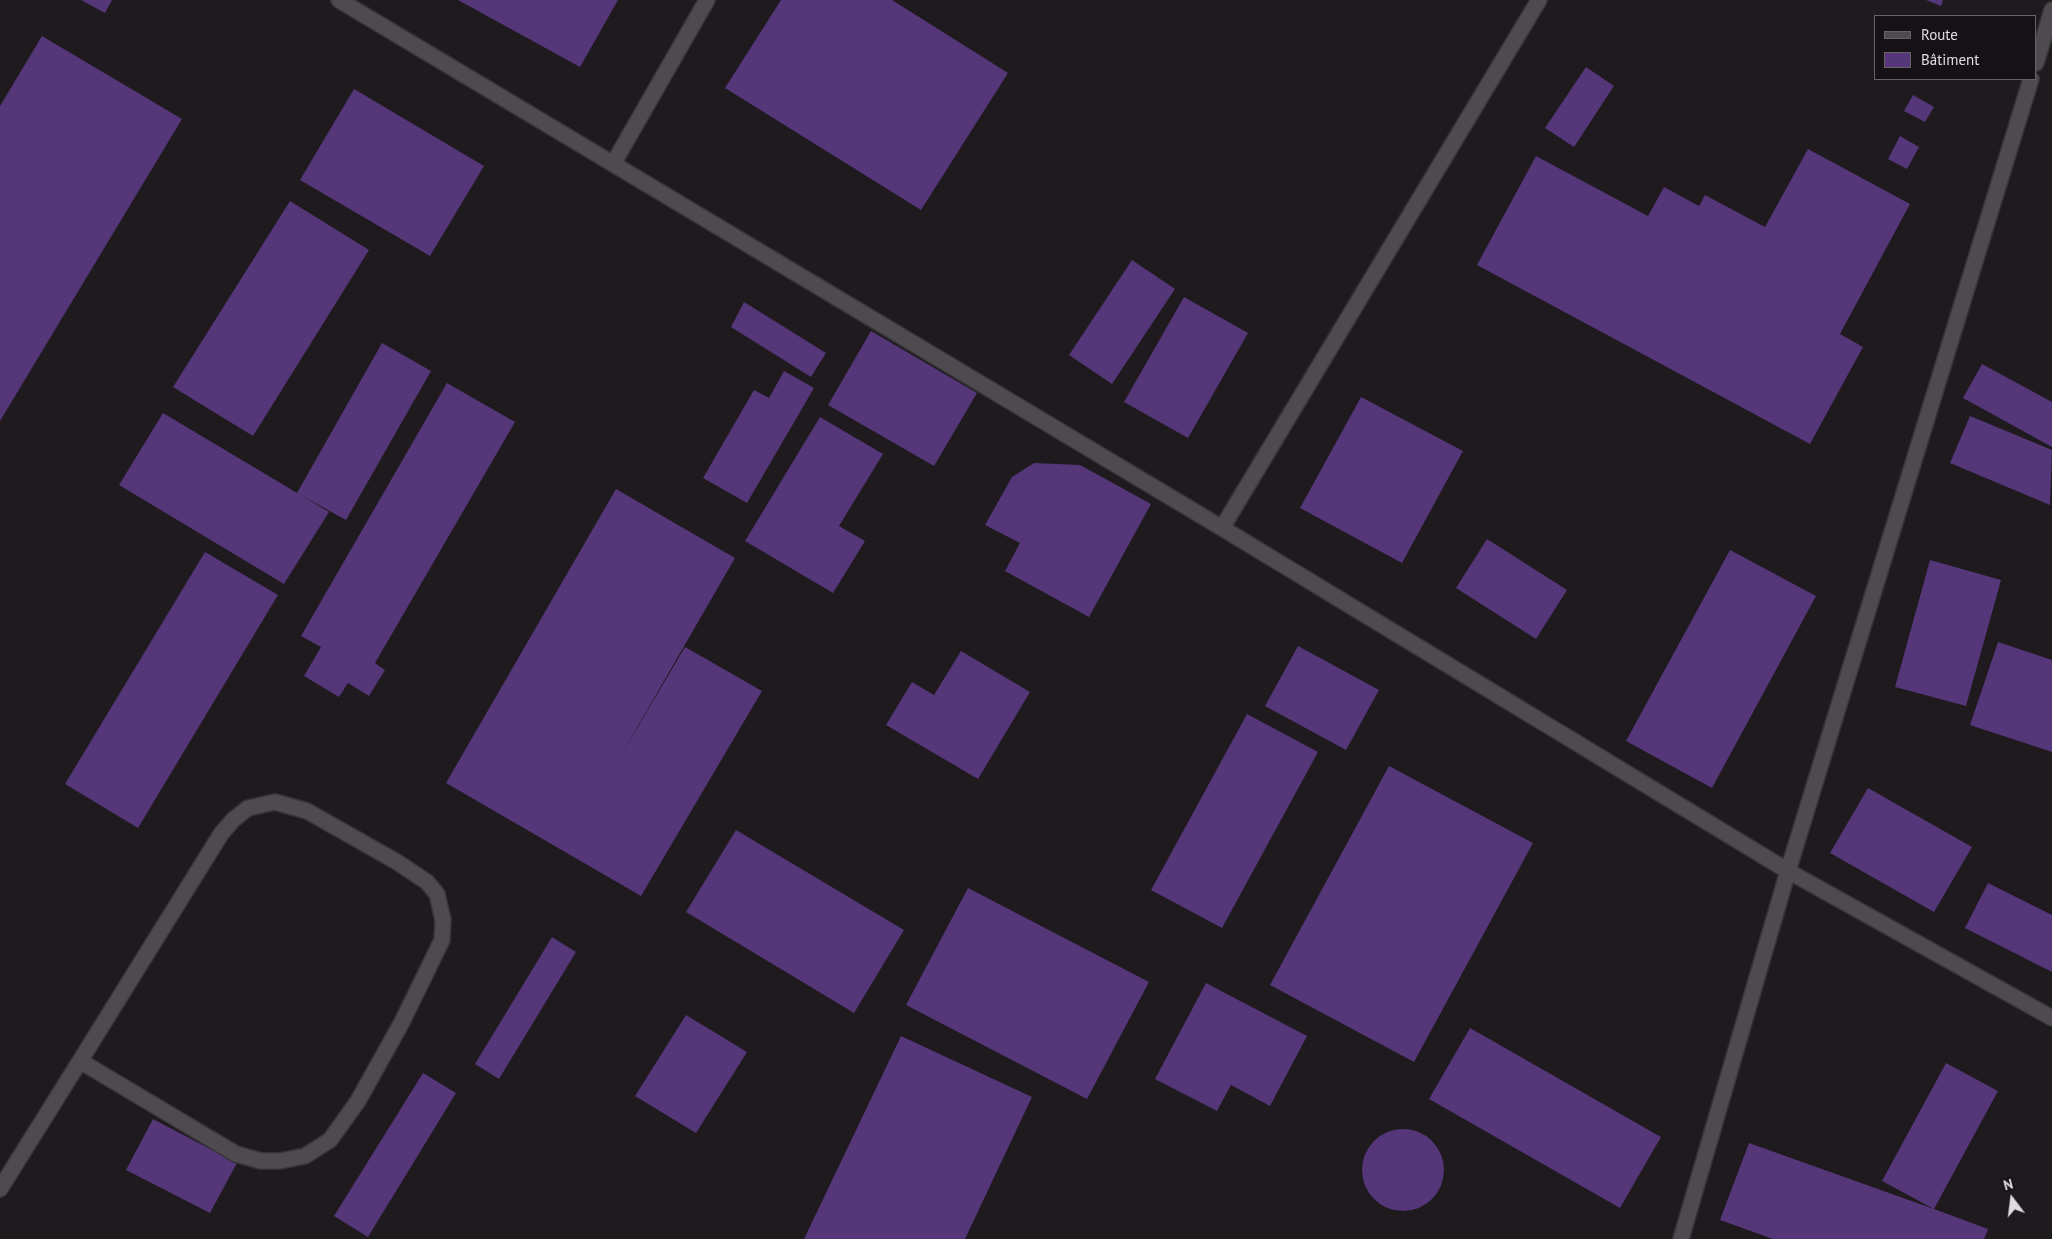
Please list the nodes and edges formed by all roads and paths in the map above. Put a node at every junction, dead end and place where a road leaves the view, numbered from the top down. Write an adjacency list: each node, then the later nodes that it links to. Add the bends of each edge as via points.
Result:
1 (339, 0): 7 (street)
2 (707, 0): 7 (street)
3 (1539, 0): 8 (street)
4 (2052, 10): 5 (street)
5 (2037, 60)
6 (2031, 80): 9 (street)
7 (612, 164): 8 (street)
8 (1222, 528): 9 (street)
9 (1788, 871): 10 (street); 13 (street)
10 (2052, 1018)
11 (80, 1061): 11 (street, via 236,1154 261,1161 305,1156 330,1140 358,1101 402,1022 442,940 444,920 437,894 426,882 396,862 307,811 275,802 248,808 221,834); 12 (street)
12 (0, 1189)
13 (1681, 1239)

